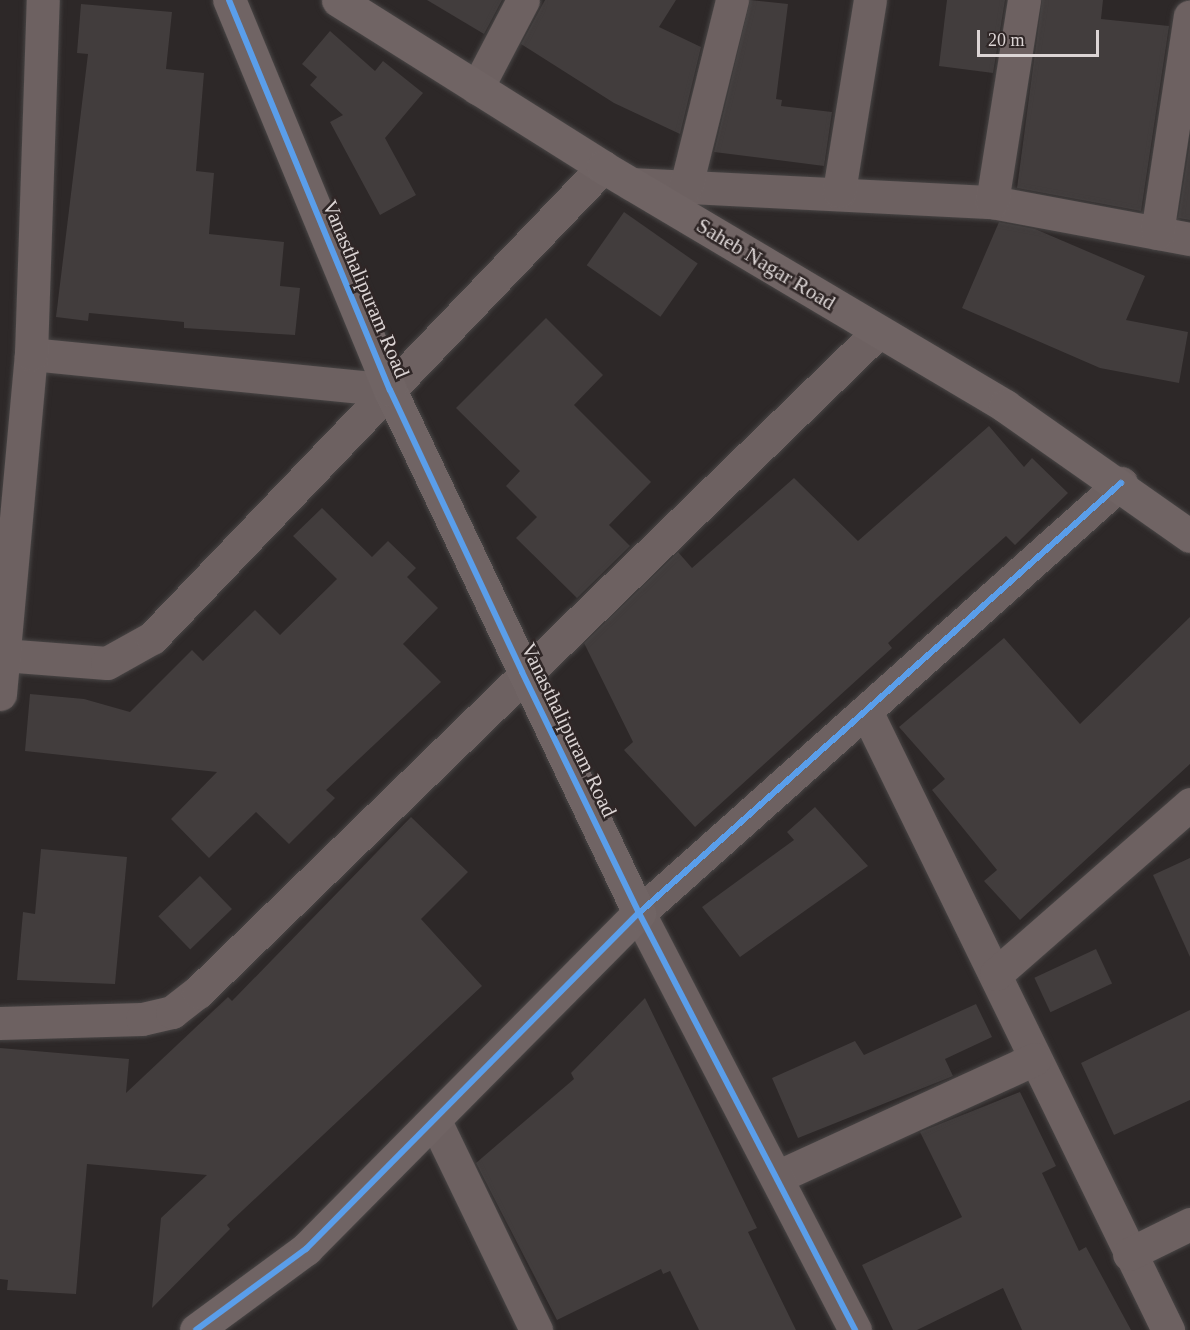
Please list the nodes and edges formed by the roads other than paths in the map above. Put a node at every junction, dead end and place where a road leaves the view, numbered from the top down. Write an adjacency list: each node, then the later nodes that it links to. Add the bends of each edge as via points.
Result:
1 (43, 0): 18 (street)
2 (229, 0): 19 (street, Vanasthalipuram Road)
3 (524, 0): 9 (street)
4 (732, 0): 12 (street)
5 (870, 0): 13 (street)
6 (1024, 0): 14 (street)
7 (345, 2): 9 (street, Saheb Nagar Road)
8 (1190, 16): 15 (street)
9 (477, 88): 10 (street, Saheb Nagar Road)
10 (603, 167): 11 (street, Saheb Nagar Road); 19 (street)
11 (632, 184): 12 (street); 17 (street, Saheb Nagar Road)
12 (686, 186): 13 (street)
13 (839, 191): 14 (street)
14 (992, 202): 15 (street)
15 (1157, 233): 16 (street)
16 (1190, 239)
17 (878, 332): 20 (street, Saheb Nagar Road); 23 (street)
18 (32, 354): 19 (street); 22 (street)
19 (390, 390): 22 (street, via 138,647 107,663); 23 (street, Vanasthalipuram Road)
20 (1121, 483): 21 (street, Saheb Nagar Road); 25 (street)
21 (1190, 536)
22 (3, 655): 24 (street)
23 (522, 672): 27 (street, Vanasthalipuram Road); 29 (street, via 172,1012 142,1019)
24 (0, 694)
25 (866, 711): 27 (street); 28 (street)
26 (1190, 804): 28 (street)
27 (639, 913): 31 (street); 32 (street)
28 (996, 974): 30 (street)
29 (0, 1023)
30 (1035, 1059): 32 (street); 34 (street)
31 (436, 1123): 35 (street, via 306,1248); 36 (street)
32 (779, 1176): 37 (street)
33 (1190, 1224): 34 (street)
34 (1129, 1254): 38 (street)
35 (196, 1330)
36 (536, 1330)
37 (855, 1330)
38 (1168, 1330)

